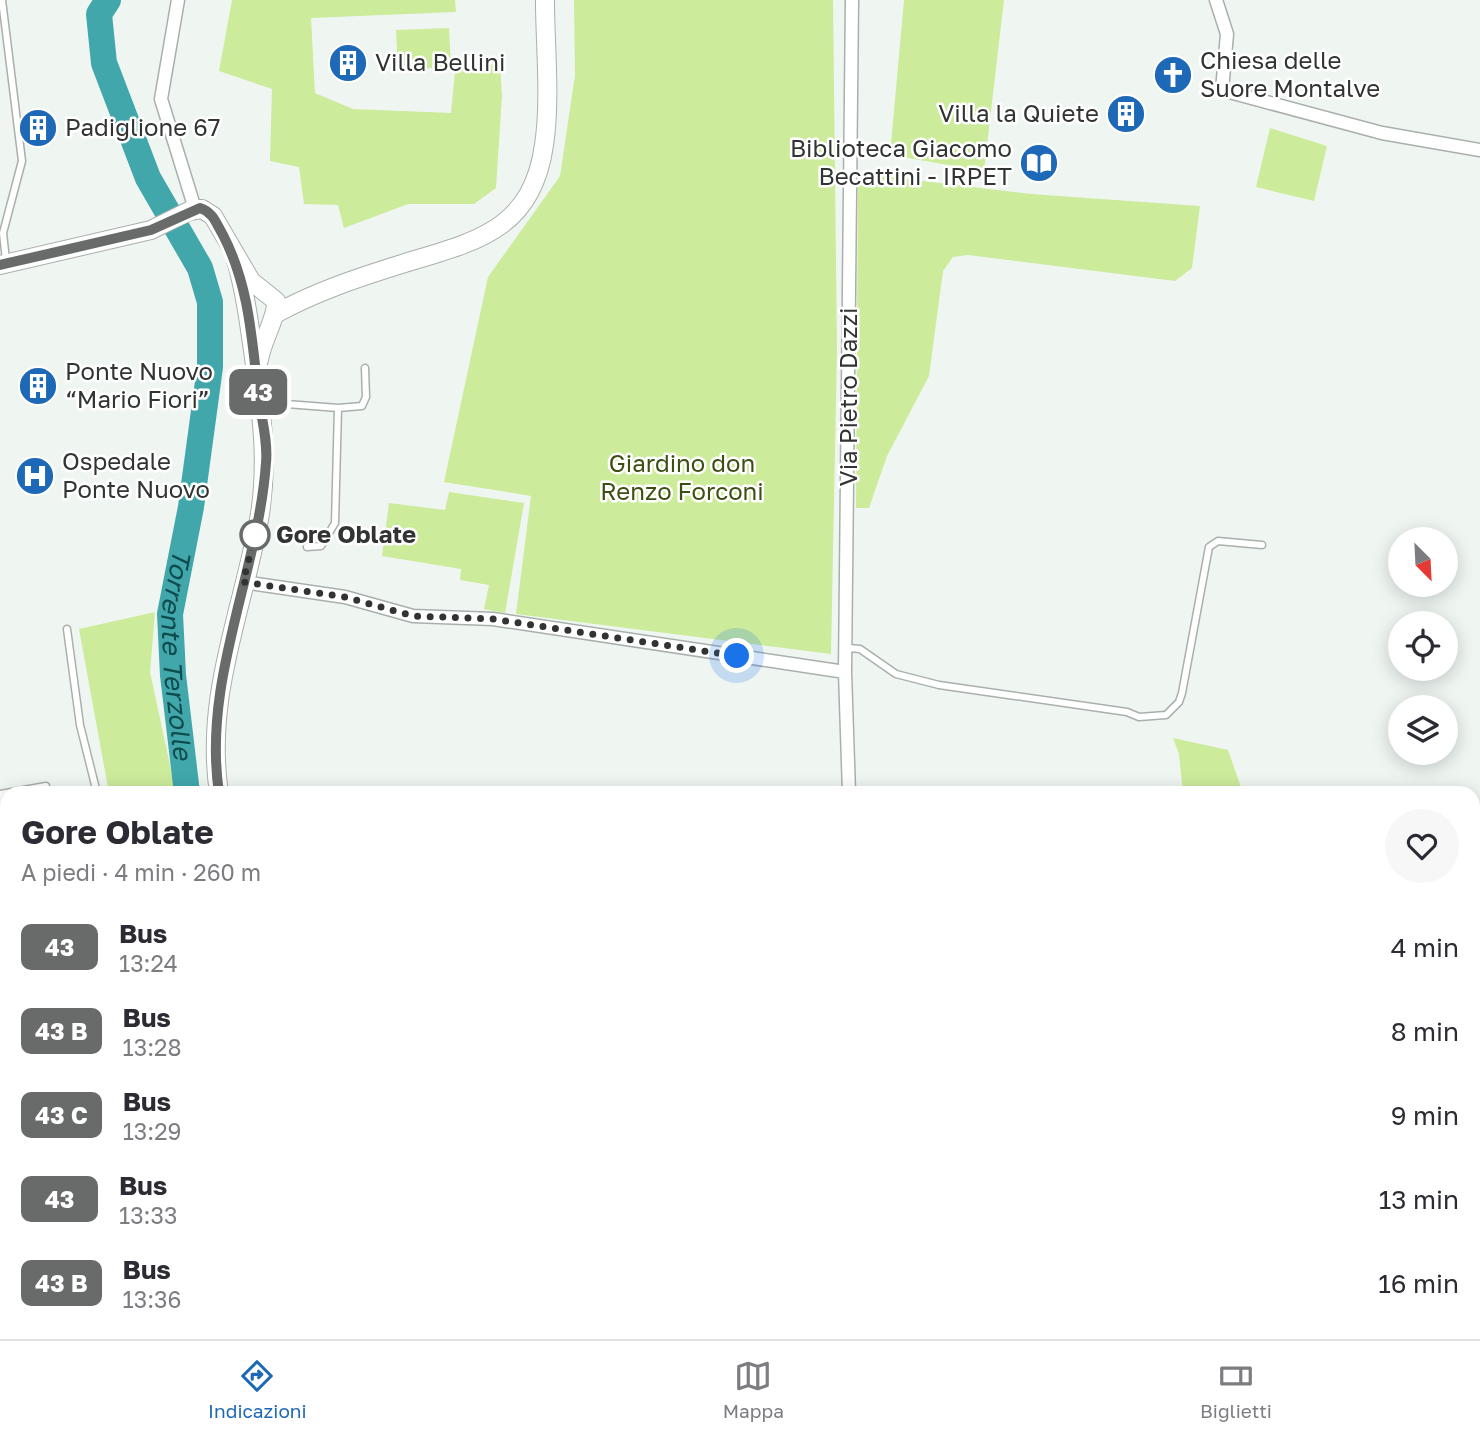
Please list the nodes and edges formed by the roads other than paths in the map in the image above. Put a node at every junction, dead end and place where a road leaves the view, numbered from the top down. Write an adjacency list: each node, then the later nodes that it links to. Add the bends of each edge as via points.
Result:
1 (2, 0): 8 (lane, via 22,161)
2 (178, 0): 7 (street, via 161,99)
3 (544, 0): 11 (main road, via 545,142 534,183 517,212 468,244)
4 (852, 0): 23 (street, Via Pietro Dazzi)
5 (1216, 0): 6 (street, via 1227,34 1222,89 1382,133)
6 (1480, 150)
7 (192, 210): 9 (main road, via 202,209 213,216); 10 (main road, via 151,230)
8 (1, 237): 10 (lane)
9 (236, 260): 12 (main road); 13 (main road)
10 (3, 264)
11 (329, 288): 12 (main road); 14 (main road)
12 (266, 294): 13 (main road, via 254,295); 14 (main road, via 276,302)
13 (248, 309): 14 (main road, via 258,321); 16 (main road)
14 (274, 316): 16 (main road, via 260,348)
15 (365, 368): 18 (lane, via 365,402 355,408)
16 (257, 377): 17 (main road)
17 (259, 402): 18 (lane); 21 (main road, via 266,463 260,515)
18 (338, 408): 20 (lane, via 335,523 321,546)
19 (1262, 545): 23 (lane, via 1218,541 1209,547 1182,693 1166,715 1139,717 939,685 895,674 860,649)
20 (307, 547)
21 (243, 582): 24 (street, via 345,597 413,616 493,619); 26 (main road, via 228,644 215,739)
22 (67, 629): 25 (lane, via 80,726)
23 (848, 648): 24 (street, Via Pietro Dazzi)
24 (845, 672): 27 (street, Via Pietro Dazzi)
25 (95, 786)
26 (218, 786)
27 (849, 786)

